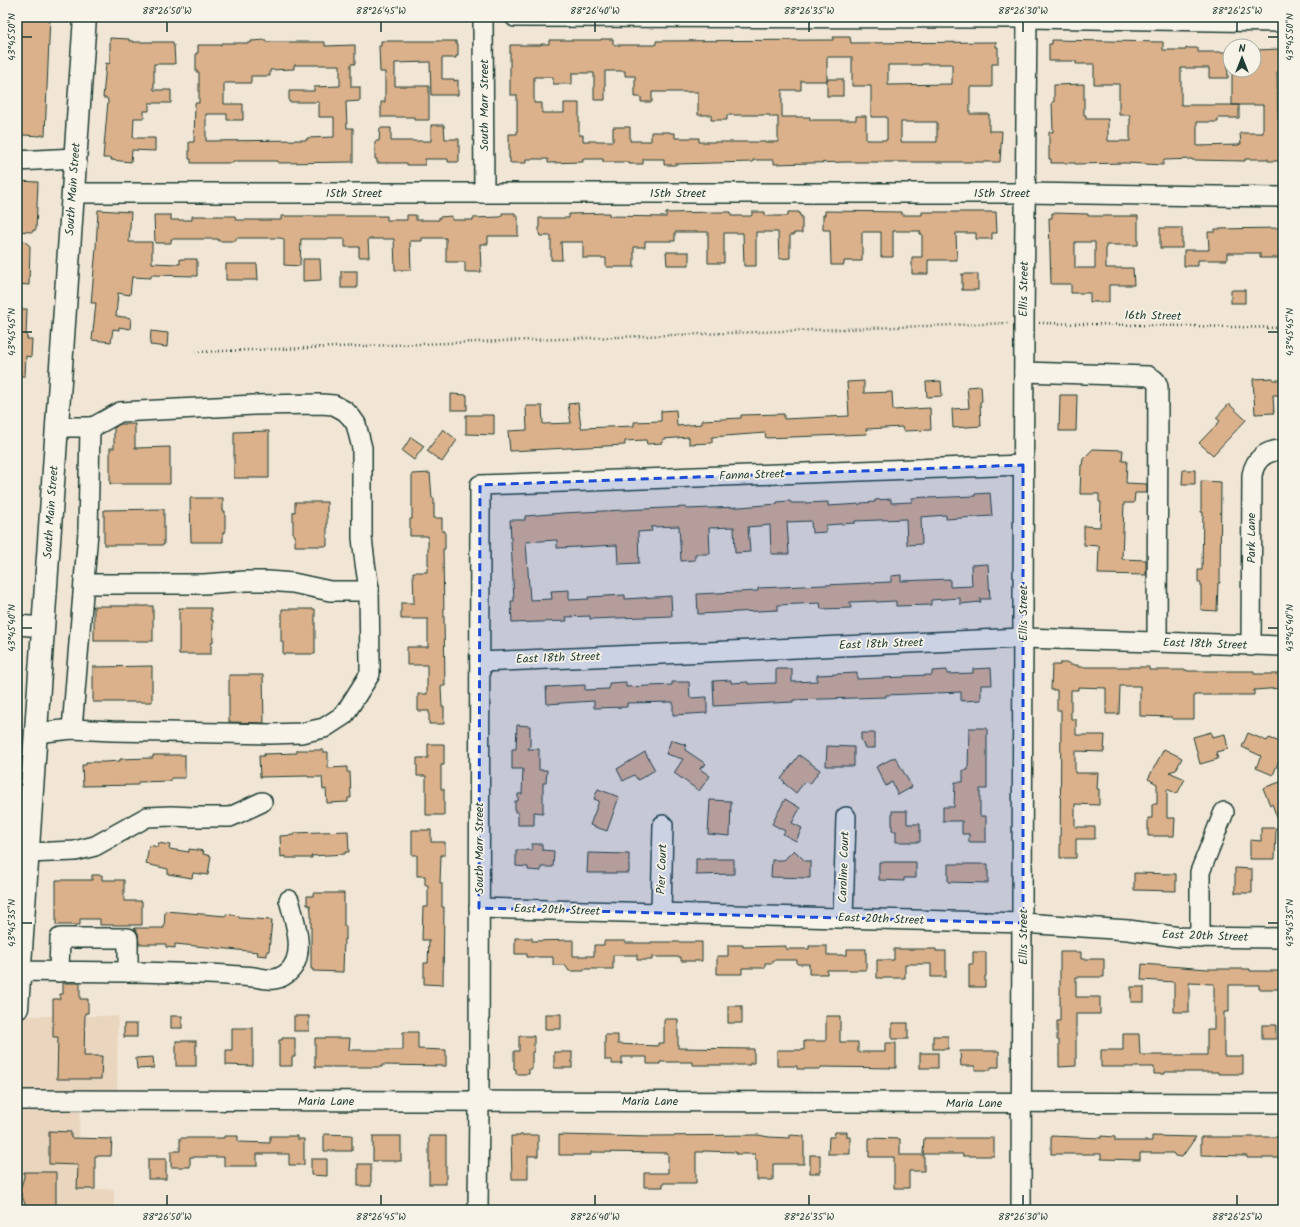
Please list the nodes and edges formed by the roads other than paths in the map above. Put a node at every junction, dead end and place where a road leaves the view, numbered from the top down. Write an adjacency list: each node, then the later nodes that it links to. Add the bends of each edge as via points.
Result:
1 (85, 17): 6 (main road, South Main Street)
2 (483, 17): 9 (street, South Marr Street)
3 (515, 17): 4 (street)
4 (1027, 18): 5 (street); 10 (street, Ellis Street)
5 (1283, 22)
6 (75, 158): 7 (street); 8 (main road, South Main Street)
7 (17, 161)
8 (73, 193): 9 (street, 15th Street); 13 (main road, South Main Street)
9 (484, 193): 10 (street, 15th Street)
10 (1025, 193): 11 (street, 15th Street); 12 (street, Ellis Street)
11 (1283, 197)
12 (1024, 372): 16 (street, Ellis Street); 23 (street, via 1148,376 1157,382)
13 (57, 427): 14 (street); 21 (main road, South Main Street)
14 (90, 427): 18 (street); 19 (street, via 120,412 254,405 325,404 342,408 354,420 360,440 363,465 362,538)
15 (1283, 450): 24 (street, Park Lane, via 1273,450 1262,457 1252,475)
16 (1023, 465): 17 (street, Fanna Street); 22 (street, Ellis Street)
17 (480, 485): 26 (street, South Marr Street)
18 (85, 584): 19 (street, via 268,581 293,583 330,591); 27 (street)
19 (369, 589): 27 (street, via 370,674 344,715 324,728 301,733 270,734)
20 (17, 625): 21 (street)
21 (43, 627): 28 (main road, South Main Street)
22 (1023, 638): 23 (street, East 18th Street); 26 (street, East 18th Street); 38 (street, Ellis Street)
23 (1157, 642): 24 (street, East 18th Street)
24 (1251, 646): 25 (street, East 18th Street)
25 (1283, 646)
26 (480, 662): 35 (street, South Marr Street)
27 (72, 729): 28 (street)
28 (36, 733): 33 (main road, South Main Street)
29 (262, 802): 33 (street, via 230,818 147,817 95,846 75,851)
30 (1224, 812): 39 (street, via 1200,872)
31 (846, 817): 37 (street, Caroline Court)
32 (663, 825): 36 (street, Pier Court)
33 (28, 853): 41 (main road, South Main Street)
34 (289, 900): 43 (street, via 297,927 298,954 292,968 279,978 268,980 208,974)
35 (479, 908): 36 (street, East 20th Street); 46 (street, South Marr Street)
36 (661, 912): 37 (street, East 20th Street)
37 (843, 918): 38 (street, East 20th Street)
38 (1023, 923): 39 (street, East 20th Street); 47 (street, Ellis Street)
39 (1200, 938): 40 (street, East 20th Street)
40 (1283, 938)
41 (20, 971): 42 (street); 44 (main road, South Main Street)
42 (59, 972): 43 (street); 43 (street, via 60,938 128,938)
43 (128, 972)
44 (17, 1008)
45 (17, 1100): 46 (street, Maria Lane)
46 (479, 1101): 47 (street, Maria Lane); 49 (street, South Marr Street)
47 (1022, 1103): 48 (street, Maria Lane); 50 (street, Ellis Street)
48 (1283, 1103)
49 (478, 1210)
50 (1021, 1210)

